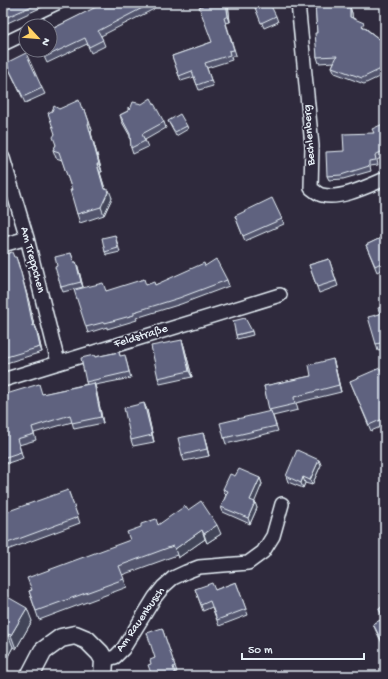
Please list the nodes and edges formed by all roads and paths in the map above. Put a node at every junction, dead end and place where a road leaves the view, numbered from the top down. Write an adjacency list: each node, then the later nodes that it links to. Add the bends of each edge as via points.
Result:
1 (90, 3): 3 (street)
2 (298, 3): 7 (street, Bechlenberg, via 312,146 312,188 329,196 346,194)
3 (58, 18)
4 (18, 37): 5 (street)
5 (3, 44)
6 (3, 158): 8 (street, Am Treppchen)
7 (385, 179)
8 (27, 238): 9 (street); 11 (street, Am Treppchen)
9 (3, 245)
10 (280, 295): 11 (street, Feldstraße)
11 (58, 362): 12 (street, Feldstraße)
12 (3, 380)
13 (282, 504): 14 (street, Am Rauenbusch, via 273,536 264,552 248,563 199,567 173,578 163,587 123,649)
14 (104, 668): 15 (street, via 100,653 87,640 75,635 61,638 42,651)
15 (30, 676)

